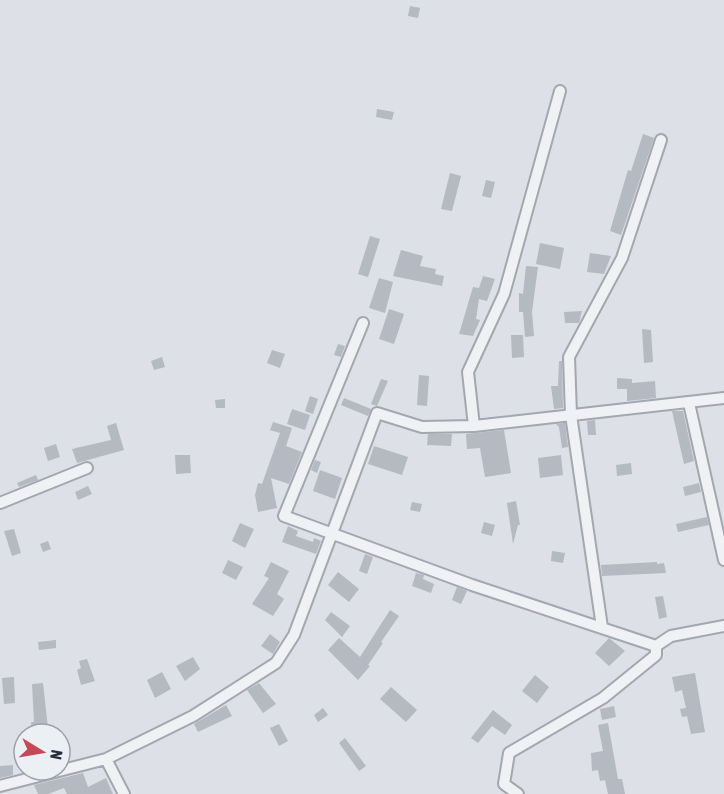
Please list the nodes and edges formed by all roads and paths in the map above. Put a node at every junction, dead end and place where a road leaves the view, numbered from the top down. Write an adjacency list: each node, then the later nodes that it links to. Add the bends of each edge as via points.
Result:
1 (560, 91): 7 (street, via 504,294 468,372)
2 (661, 140): 6 (street, via 622,258 569,357)
3 (363, 323): 10 (street, via 284,516)
4 (724, 398): 5 (street)
5 (689, 403): 6 (street); 11 (street)
6 (572, 416): 7 (street); 13 (street)
7 (474, 426): 10 (street, via 422,427 377,413)
8 (87, 468): 9 (street)
9 (0, 503)
10 (330, 534): 13 (street); 15 (street, via 294,635 276,663 193,716)
11 (724, 560)
12 (724, 626): 14 (street, via 671,636)
13 (603, 627): 14 (street)
14 (656, 646): 18 (street, via 656,655 603,698 509,753 504,784)
15 (106, 759): 16 (street); 17 (street)
16 (0, 786)
17 (124, 794)
18 (518, 794)

